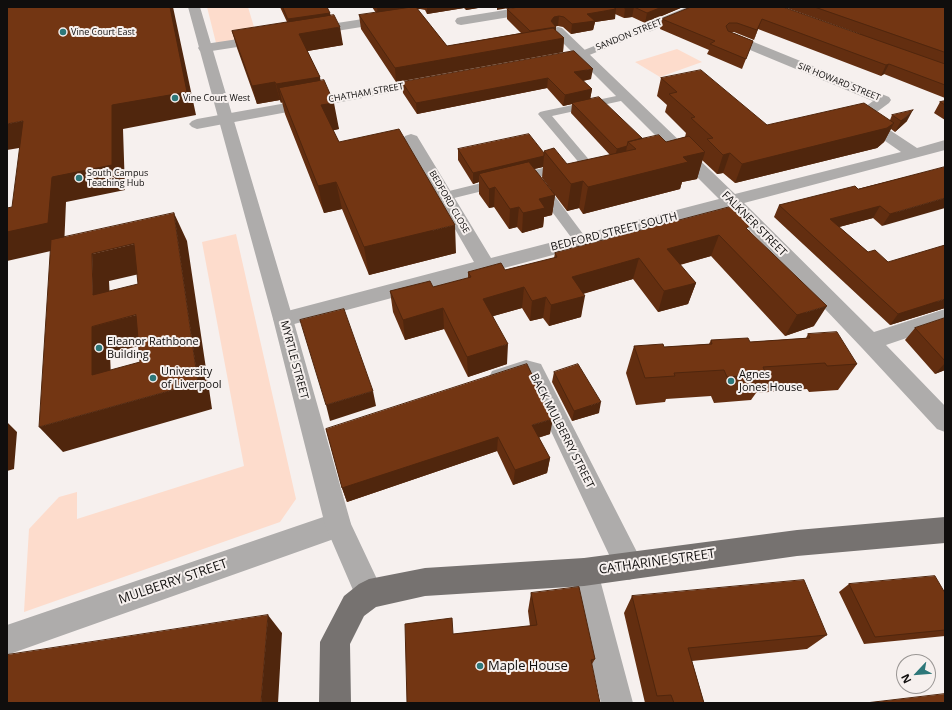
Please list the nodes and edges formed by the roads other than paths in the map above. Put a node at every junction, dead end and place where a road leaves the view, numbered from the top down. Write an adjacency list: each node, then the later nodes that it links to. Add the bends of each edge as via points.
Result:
1 (194, 7): 12 (street, MYRTLE STREET)
2 (697, 7): 7 (street, SANDON STREET)
3 (532, 8): 5 (street); 6 (street)
4 (398, 17): 9 (street)
5 (546, 19)
6 (461, 21)
7 (645, 29): 13 (street, SANDON STREET)
8 (558, 31): 13 (street, FALKNER STREET)
9 (298, 33)
10 (278, 36): 12 (street)
11 (730, 37): 21 (street, SIR HOWARD STREET, via 884,100 860,117)
12 (205, 48): 17 (street, MYRTLE STREET)
13 (583, 54): 14 (street); 16 (street, FALKNER STREET)
14 (568, 57)
15 (446, 79): 17 (street, CHATHAM STREET)
16 (626, 97): 22 (street, via 544,114 590,164); 24 (street, FALKNER STREET, via 673,151)
17 (227, 119): 18 (street, CHATHAM STREET); 28 (street, MYRTLE STREET)
18 (197, 124)
19 (411, 138): 23 (street, BEDFORD CLOSE)
20 (945, 144): 21 (street, BEDFORD STREET SOUTH)
21 (914, 153): 24 (street, BEDFORD STREET SOUTH)
22 (531, 175): 23 (street); 25 (street)
23 (446, 196): 26 (street, BEDFORD CLOSE)
24 (733, 202): 25 (street, BEDFORD STREET SOUTH); 29 (street, FALKNER STREET)
25 (581, 241): 26 (street, BEDFORD STREET SOUTH)
26 (486, 265): 28 (street, BEDFORD STREET SOUTH)
27 (945, 317): 29 (street)
28 (283, 319): 32 (street, MYRTLE STREET, via 326,434)
29 (870, 342): 31 (street, FALKNER STREET)
30 (482, 383): 34 (street, BACK MULBERRY STREET, via 526,368 534,370)
31 (945, 422)
32 (338, 525): 36 (street, MYRTLE STREET); 37 (street, MULBERRY STREET)
33 (945, 530): 34 (main road, CATHARINE STREET, via 797,543)
34 (629, 566): 35 (main road, CATHARINE STREET)
35 (584, 572): 36 (main road, CATHARINE STREET, via 425,582); 39 (street)
36 (368, 594): 38 (main road, via 354,606 335,642)
37 (7, 640)
38 (336, 703)
39 (617, 703)

